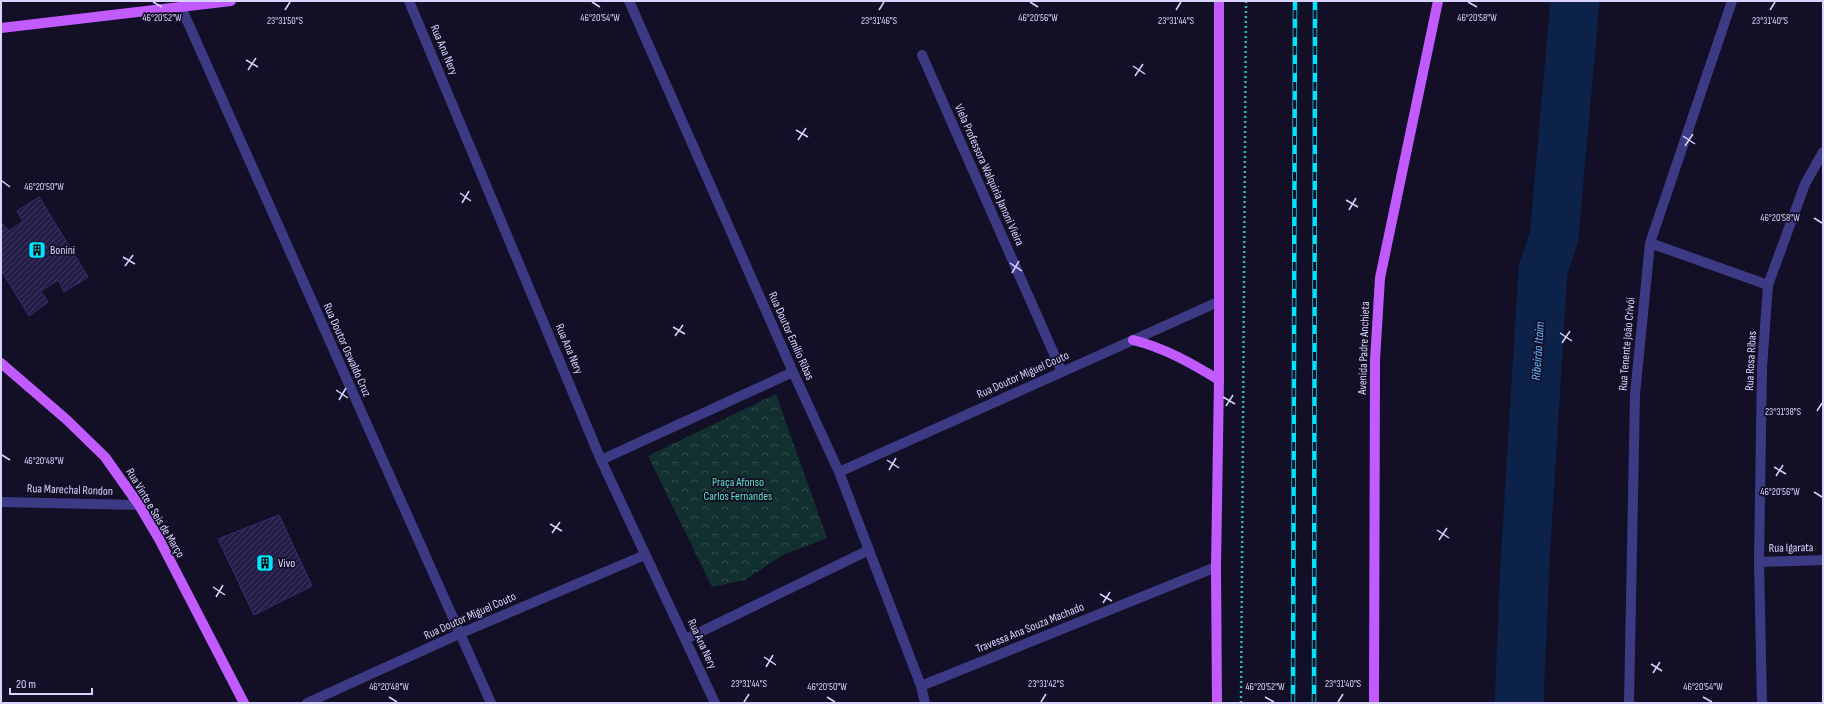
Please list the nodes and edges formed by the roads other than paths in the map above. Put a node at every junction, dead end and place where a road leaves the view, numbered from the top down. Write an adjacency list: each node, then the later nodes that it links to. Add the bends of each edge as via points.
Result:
1 (231, 1): 7 (main road)
2 (409, 1): 19 (street, Rua Ana Nery)
3 (629, 1): 16 (street, Rua Doutor Emilio Ribas)
4 (1219, 1): 13 (main road)
5 (1438, 1): 37 (main road, Avenida Padre Anchieta, via 1380,278 1375,360)
6 (1732, 1): 11 (street, Rua Tenente João Crivói)
7 (181, 7): 8 (main road); 28 (street, Rua Doutor Oswaldo Cruz)
8 (1, 28)
9 (922, 55): 17 (street, Viela Professora Walquiria Janoni Vieira)
10 (1823, 152): 12 (street, Rua Rosa Ribas, via 1805,184)
11 (1650, 243): 12 (street); 38 (street, Rua Tenente João Crivói, via 1635,394)
12 (1768, 285): 26 (street, Rua Rosa Ribas, via 1762,368)
13 (1218, 302): 14 (street, Rua Doutor Miguel Couto); 18 (main road)
14 (1134, 340): 17 (street, Rua Doutor Miguel Couto); 18 (main road, via 1175,354)
15 (2, 365): 22 (main road, Rua Vinte e Seis de Março, via 67,420 105,457)
16 (792, 372): 19 (street); 20 (street, Rua Doutor Emilio Ribas)
17 (1062, 372): 20 (street, Rua Doutor Miguel Couto)
18 (1218, 380): 27 (main road)
19 (601, 460): 24 (street, Rua Ana Nery)
20 (840, 472): 23 (street, Rua Doutor Emilio Ribas)
21 (1, 502): 22 (street, Rua Marechal Rondon)
22 (139, 505): 31 (main road, Rua Vinte e Seis de Março, via 159,538)
23 (869, 550): 29 (street); 30 (street, Rua Doutor Emilio Ribas)
24 (645, 555): 28 (street, Rua Doutor Miguel Couto); 29 (street, Rua Ana Nery)
25 (1823, 560): 26 (street, Rua Igarata)
26 (1759, 562): 39 (street, Rua Rosa Ribas)
27 (1216, 567): 30 (street, Travessa Ana Souza Machado); 36 (main road)
28 (459, 634): 32 (street, Rua Doutor Miguel Couto); 33 (street, Rua Doutor Oswaldo Cruz)
29 (686, 639): 34 (street, Rua Ana Nery)
30 (921, 686): 35 (street, Rua Doutor Emilio Ribas)
31 (244, 703)
32 (307, 703)
33 (491, 703)
34 (715, 703)
35 (925, 703)
36 (1217, 703)
37 (1374, 703)
38 (1629, 703)
39 (1762, 703)

